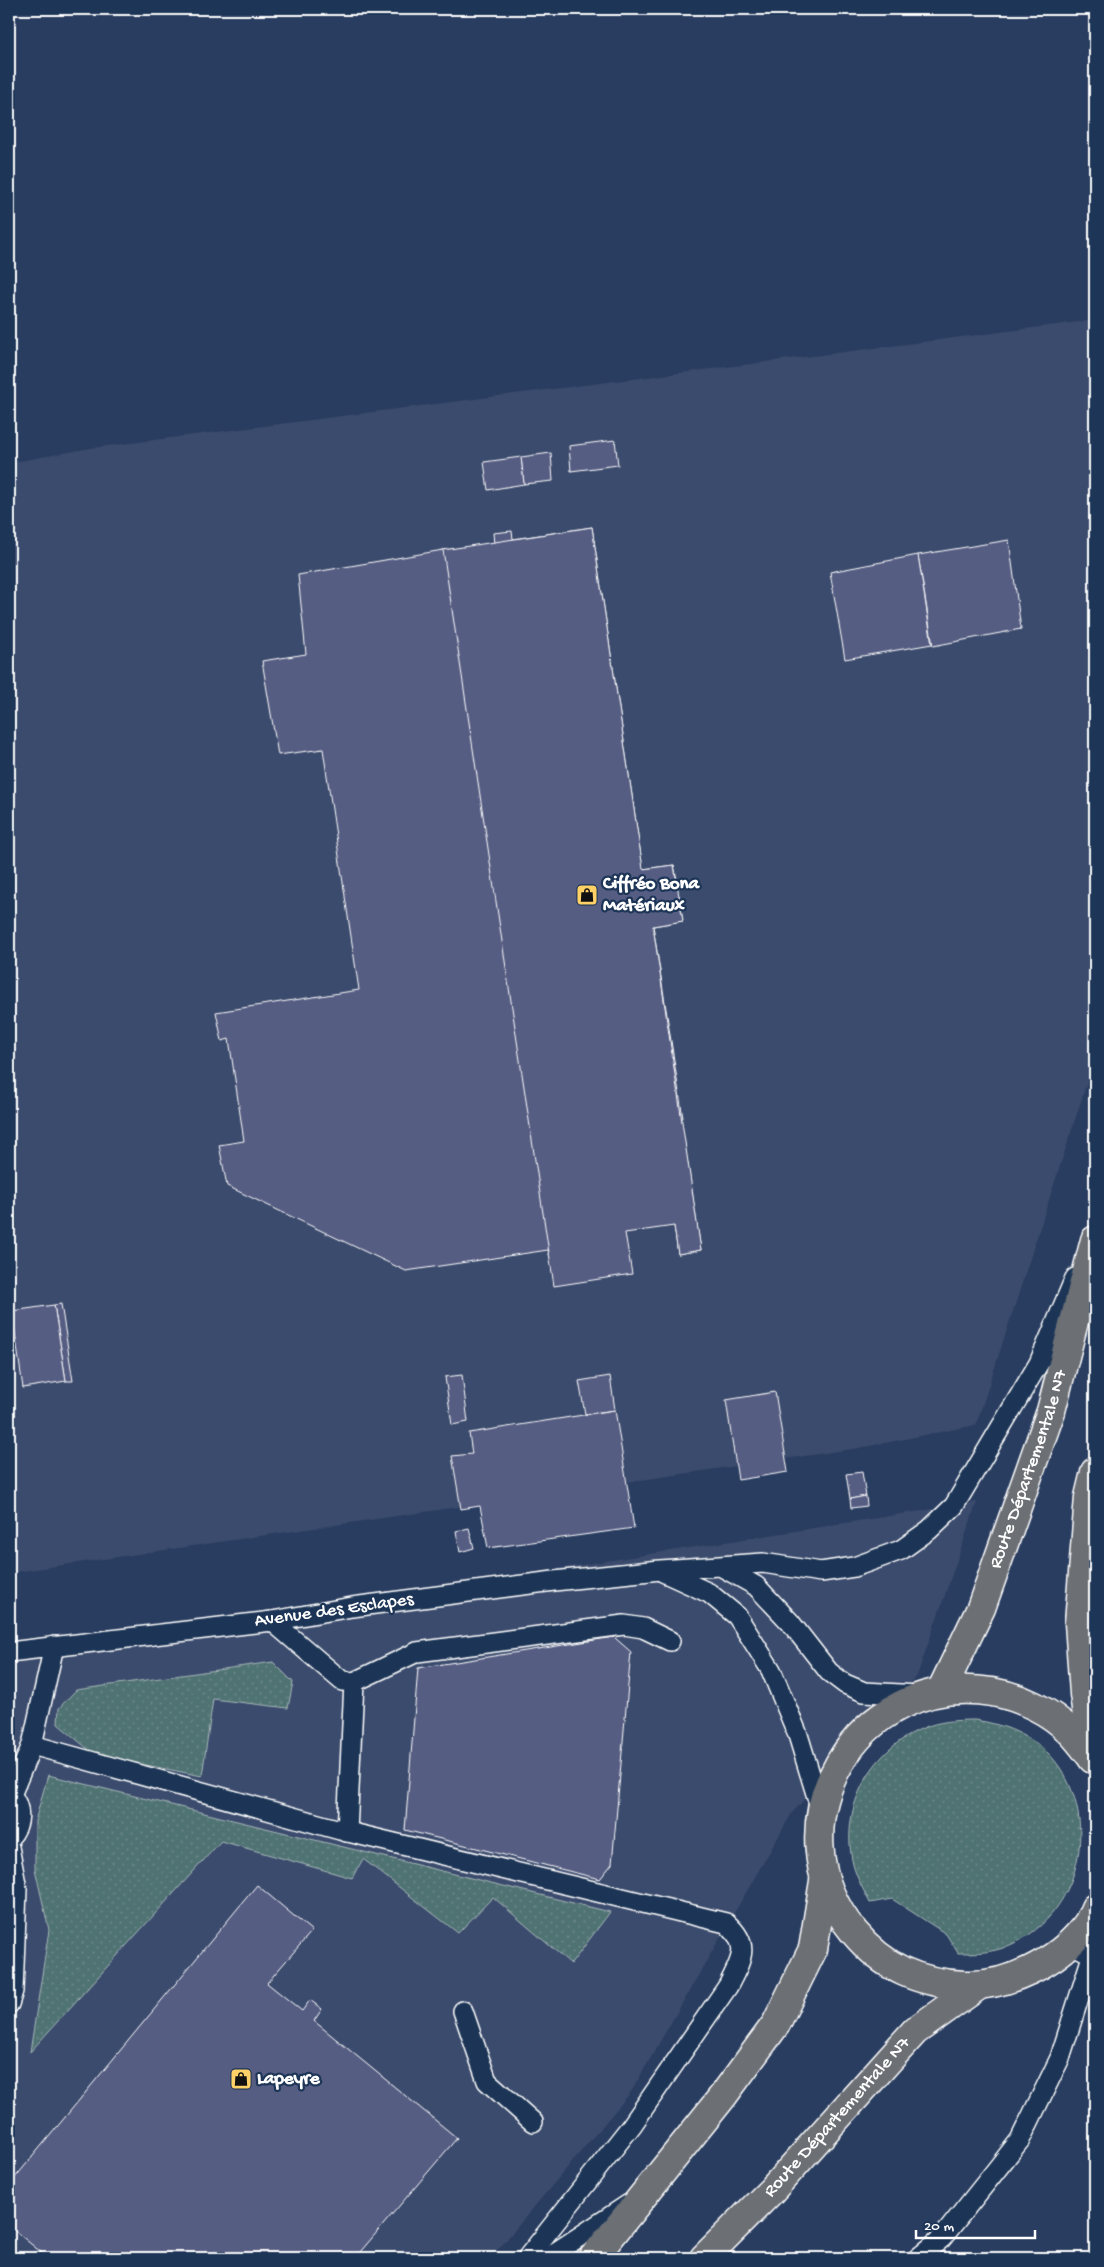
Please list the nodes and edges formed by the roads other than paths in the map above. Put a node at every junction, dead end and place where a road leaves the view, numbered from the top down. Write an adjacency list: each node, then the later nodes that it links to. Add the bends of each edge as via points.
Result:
1 (1095, 1231): 4 (lane, Avenue des Esclapes, via 1039,1363 954,1506 930,1530 901,1550 854,1566 821,1572 763,1563)
2 (1095, 1240): 11 (main road, Route Départementale N7, via 1051,1411 982,1608)
3 (1095, 1472): 13 (main road, via 1079,1623 1084,1694)
4 (722, 1567): 5 (lane, Avenue des Esclapes); 11 (lane, via 756,1586 790,1622 829,1672 845,1684 864,1692)
5 (660, 1570): 6 (lane, Avenue des Esclapes, via 352,1607); 15 (lane, via 709,1593 737,1616 774,1678 798,1735)
6 (272, 1620): 8 (lane, Avenue des Esclapes); 10 (lane, via 342,1681)
7 (670, 1641): 10 (lane, via 643,1628 624,1625 448,1647 417,1652)
8 (54, 1646): 9 (lane, Avenue des Esclapes); 12 (lane)
9 (9, 1652)
10 (354, 1682): 16 (lane)
11 (930, 1693): 13 (main road, via 976,1689 1010,1695 1042,1710 1071,1731); 15 (main road, via 878,1719 849,1747 831,1777)
12 (32, 1745): 14 (lane); 16 (lane)
13 (1094, 1762)
14 (10, 1794): 17 (lane, via 19,1812 19,1820)
15 (821, 1810): 19 (main road, via 818,1846)
16 (348, 1832): 27 (lane, via 726,1923 737,1933 743,1946 728,1986 632,2125)
17 (9, 1838)
18 (9, 1847): 23 (lane, via 17,1889 13,1991)
19 (824, 1881): 22 (main road, via 842,1917 867,1948 900,1971 938,1984); 26 (main road, via 813,1949 776,2024)
20 (1095, 1908): 21 (main road, via 1085,1928)
21 (1088, 1947): 22 (main road, via 1014,1976); 31 (lane, via 1060,2058 1020,2140 942,2238)
22 (978, 1986): 30 (main road, Route Départementale N7, via 915,2031 771,2191)
23 (9, 2004)
24 (463, 2011): 25 (lane, via 487,2081)
25 (533, 2122)
26 (644, 2194): 28 (lane); 29 (main road)
27 (527, 2258)
28 (546, 2258)
29 (592, 2258)
30 (704, 2258)
31 (918, 2258)

